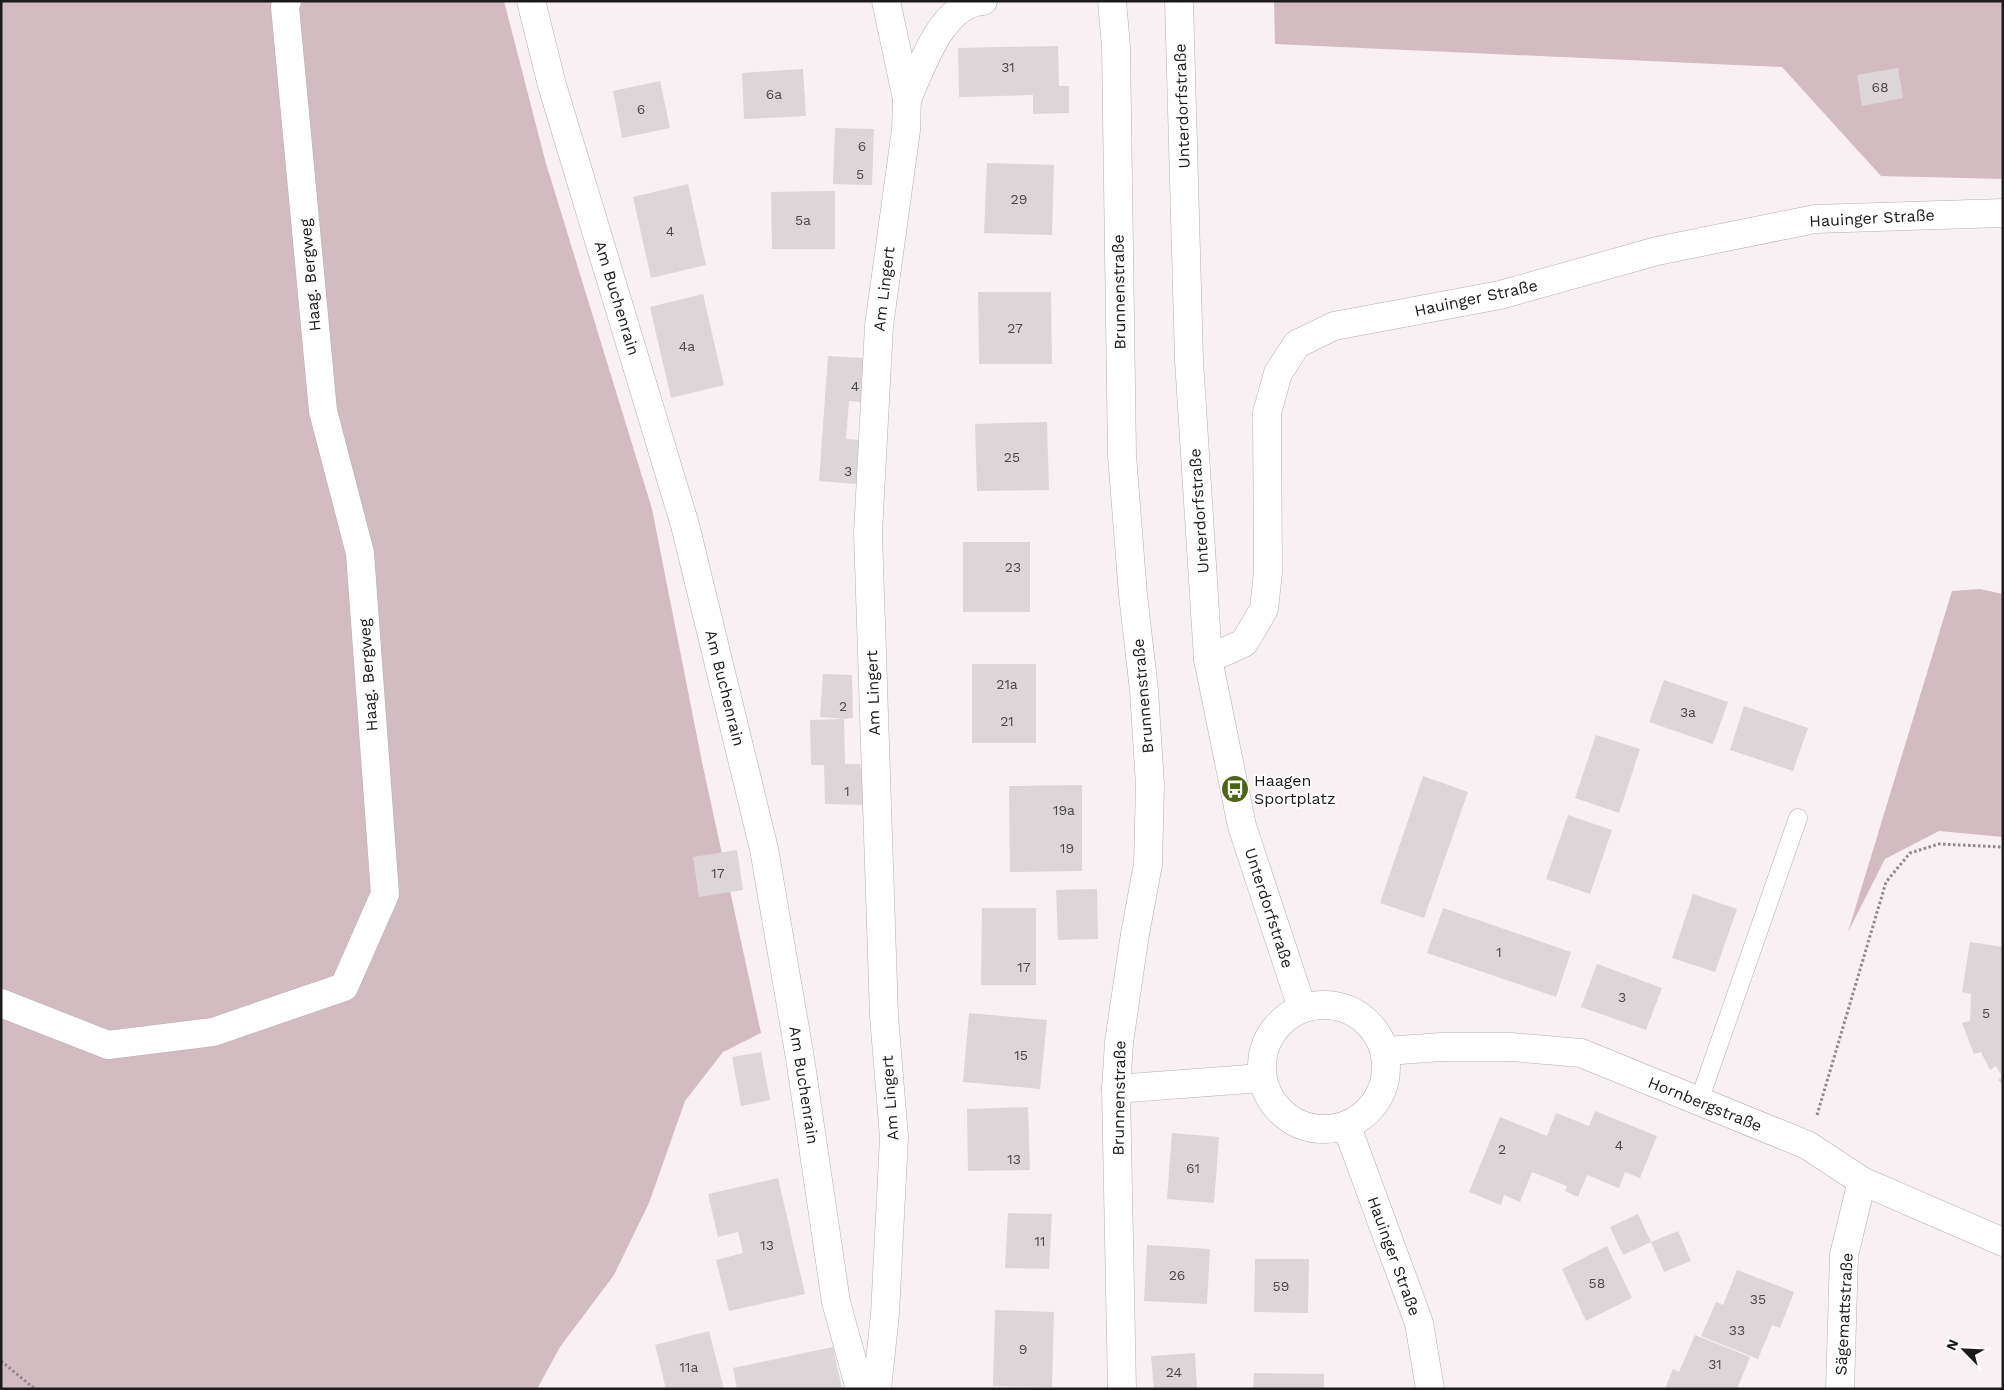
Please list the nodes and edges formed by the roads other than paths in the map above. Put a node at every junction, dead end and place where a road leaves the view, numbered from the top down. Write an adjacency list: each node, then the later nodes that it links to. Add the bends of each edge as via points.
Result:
1 (286, 1): 11 (street, Haag. Bergweg, via 323,411 360,553 385,894 344,986 213,1032 108,1045)
2 (531, 1): 20 (street, Am Buchenrain, via 552,84 685,525 764,849 800,1058 836,1302)
3 (886, 1): 7 (street, Am Lingert)
4 (983, 1): 7 (street, via 953,13 939,32)
5 (1112, 1): 15 (street, Brunnenstraße, via 1116,47 1122,455 1150,785 1148,864 1120,1032)
6 (1179, 1): 9 (street, Unterdorfstraße, via 1189,360)
7 (907, 99): 21 (street, Am Lingert, via 906,130 879,326 868,533 884,1016 894,1137)
8 (2003, 213): 9 (street, Hauinger Straße, via 1815,219 1657,251 1500,295 1334,326 1297,344 1278,373 1267,413 1268,572 1264,608 1244,643)
9 (1208, 659): 12 (street, Unterdorfstraße, via 1242,826)
10 (1798, 818): 16 (lane)
11 (1, 1003)
12 (1302, 1008): 13 (street, via 1328,1004 1354,1011 1374,1027); 14 (street, via 1278,1024 1264,1049)
13 (1386, 1051): 16 (street, Hornbergstraße, via 1511,1047 1581,1053); 17 (street, via 1386,1082 1372,1109)
14 (1262, 1078): 15 (street); 17 (street, via 1272,1103 1292,1122 1319,1130)
15 (1116, 1090): 22 (street, Brunnenstraße)
16 (1699, 1101): 18 (street, Hornbergstraße, via 1807,1146)
17 (1347, 1127): 23 (street, Hauinger Straße, via 1418,1324)
18 (1862, 1181): 19 (street, Hornbergstraße); 24 (street, Sägemattstraße, via 1844,1255)
19 (2003, 1242)
20 (860, 1389)
21 (877, 1389)
22 (1122, 1389)
23 (1430, 1389)
24 (1840, 1389)

